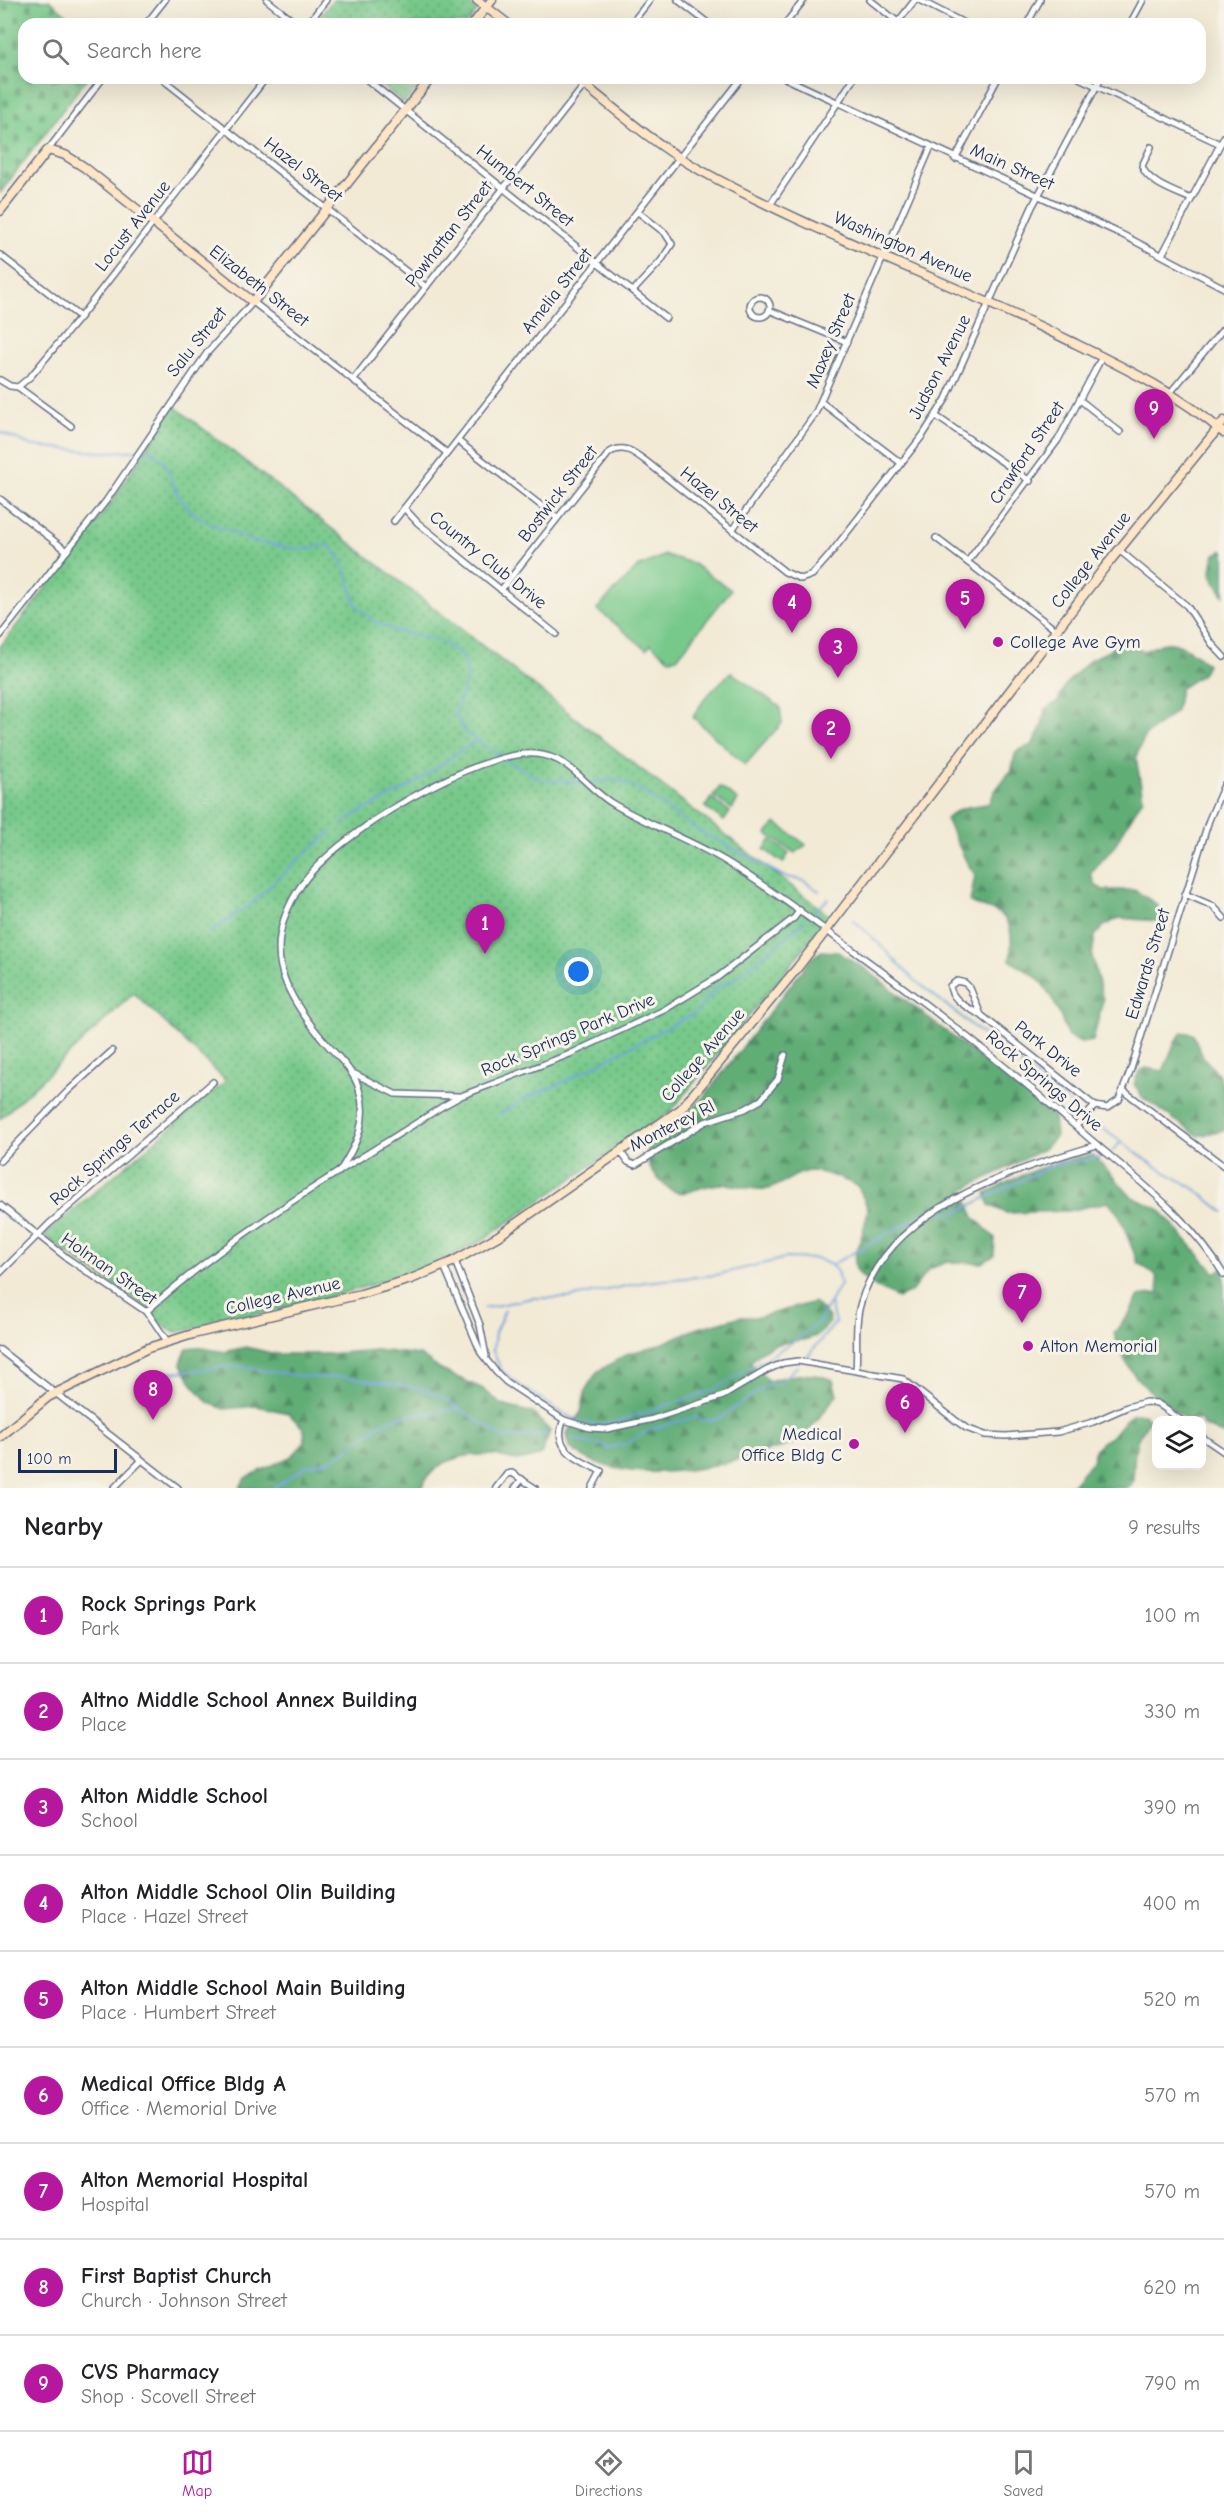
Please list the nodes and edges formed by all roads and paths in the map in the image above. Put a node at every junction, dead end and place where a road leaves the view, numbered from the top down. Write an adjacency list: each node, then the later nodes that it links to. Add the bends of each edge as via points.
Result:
1 (165, 0): 13 (street)
2 (267, 0): 14 (street)
3 (326, 0): 15 (street)
4 (477, 0): 12 (main road)
5 (650, 0): 18 (street)
6 (678, 0): 19 (street)
7 (804, 0): 20 (street)
8 (870, 0): 21 (street)
9 (917, 0): 22 (street); 23 (street)
10 (1040, 0): 24 (street)
11 (1143, 0): 25 (street)
12 (489, 4): 16 (main road); 17 (main road)
13 (151, 18)
14 (290, 18)
15 (312, 18)
16 (478, 18)
17 (502, 18)
18 (636, 18)
19 (701, 18)
20 (789, 18)
21 (891, 18)
22 (901, 18)
23 (954, 18)
24 (1030, 18)
25 (1133, 18)
26 (98, 84): 47 (street)
27 (169, 84): 42 (street, Hazel Street)
28 (261, 84): 42 (street, Locust Avenue)
29 (373, 84): 41 (street, Humbert Street)
30 (426, 84): 41 (main road, Salu Street)
31 (585, 84): 52 (street, Powhattan Street)
32 (591, 84): 50 (main road, Washington Avenue)
33 (737, 84): 50 (street, Amelia Street)
34 (797, 84): 40 (street, Main Street)
35 (850, 84): 40 (street)
36 (995, 84): 51 (street)
37 (1091, 84): 39 (street)
38 (1098, 84): 39 (street, Judson Avenue)
39 (1097, 87): 44 (street); 53 (street, Judson Avenue)
40 (837, 104): 45 (street, Main Street); 55 (street)
41 (406, 110): 52 (street, Humbert Street); 56 (main road, Salu Street)
42 (227, 129): 56 (street, Hazel Street); 59 (street, Locust Avenue)
43 (1224, 137): 44 (street)
44 (1220, 144): 48 (street)
45 (931, 147): 51 (street, Main Street); 62 (street, Maxey Street)
46 (1151, 147): 54 (street, via 1142,166 1144,171 1153,180)
47 (48, 150): 57 (main road); 59 (main road, Elizabeth Street, via 74,159)
48 (1217, 151): 49 (street); 54 (street)
49 (1224, 155)
50 (680, 158): 55 (main road, Washington Avenue); 58 (street, Amelia Street)
51 (955, 159): 53 (street, Main Street)
52 (504, 188): 63 (street, Humbert Street); 64 (street, Powhattan Street)
53 (1038, 196): 61 (street, Main Street); 68 (street, Judson Avenue)
54 (1191, 199): 61 (street)
55 (771, 205): 62 (main road, Washington Avenue)
56 (328, 209): 64 (street, Hazel Street); 67 (main road, Salu Street)
57 (0, 211)
58 (638, 213): 63 (street, Amelia Street); 66 (street, via 665,233 672,244)
59 (153, 223): 67 (main road, Elizabeth Street); 70 (street, Locust Avenue)
60 (0, 255): 70 (street)
61 (1162, 255): 65 (street, Main Street)
62 (883, 256): 68 (main road, Washington Avenue); 73 (street, Maxey Street)
63 (597, 263): 66 (street, Humbert Street); 85 (street, Amelia Street)
64 (426, 287): 76 (street, Powhattan Street)
65 (1224, 288)
66 (633, 291): 71 (street, Humbert Street)
67 (253, 303): 76 (street, Elizabeth Street); 97 (street, Salu Street, via 201,360 118,484)
68 (989, 303): 74 (main road, Washington Avenue); 81 (street, Judson Avenue)
69 (769, 310): 73 (street)
70 (80, 317): 77 (street, Locust Avenue)
71 (666, 318)
72 (1224, 328): 78 (street)
73 (846, 342): 80 (street, Maxey Street)
74 (1102, 357): 78 (main road, Washington Avenue); 79 (street, Crawford Street)
75 (0, 380): 77 (street)
76 (353, 380): 87 (street, Elizabeth Street)
77 (18, 387): 82 (street)
78 (1170, 393): 83 (main road, Washington Avenue)
79 (1080, 399): 84 (street); 89 (street, Crawford Street)
80 (821, 402): 88 (street); 94 (street, Maxey Street)
81 (936, 416): 88 (street, Judson Avenue); 89 (street)
82 (71, 426)
83 (1222, 427): 96 (main road, College Avenue)
84 (1120, 432)
85 (458, 441): 87 (street, Amelia Street); 92 (street)
86 (617, 449): 92 (street, Bostwick Street, via 609,453); 94 (street, Hazel Street, via 640,457)
87 (447, 453): 91 (street, Amelia Street)
88 (901, 463): 99 (street, Judson Avenue, via 828,557 812,575)
89 (1030, 481): 98 (street, Crawford Street)
90 (0, 499): 97 (street)
91 (404, 508): 93 (street, Amelia Street); 100 (street, Country Club Drive)
92 (557, 519): 100 (street, Bostwick Street)
93 (394, 521)
94 (732, 530): 99 (street, Hazel Street, via 785,572)
95 (936, 538): 98 (street)
96 (1119, 550): 101 (main road, College Avenue); 104 (street, via 1187,606)
97 (67, 551): 103 (street, Salu Street)
98 (969, 561): 101 (street)
99 (801, 579)
100 (501, 590): 102 (street, Country Club Drive)
101 (1057, 631): 109 (main road, College Avenue)
102 (556, 634)
103 (0, 636)
104 (1224, 657)
105 (1224, 784): 106 (street, Edwards Street)
106 (1185, 894): 108 (street, via 1213,906); 115 (street, Edwards Street)
107 (800, 910): 109 (street, Rock Springs Park Drive); 113 (street, Rock Springs Park Drive, via 722,859 610,803 561,762 527,754 491,761 422,793 346,841 305,879 286,912 278,953 284,982 299,1010); 116 (street, Rock Springs Park Drive, via 742,959 664,1010 570,1054)
108 (1224, 918)
109 (826, 930): 118 (street, Rock Springs Drive, via 940,1015); 120 (main road, College Avenue, via 686,1105)
110 (981, 1015): 110 (street, Park Drive, via 965,983 957,981 950,986 955,997); 117 (street, Park Drive)
111 (112, 1051): 121 (street)
112 (785, 1055): 120 (street, Monterey Rl, via 773,1088 756,1103 705,1122 635,1165)
113 (351, 1072): 116 (street, Rock Springs Park Drive, via 395,1094); 123 (street, Rock Springs Park Drive, via 361,1098 361,1129)
114 (213, 1082): 125 (street, Rock Springs Terrace)
115 (1124, 1091): 117 (street, via 1112,1107); 122 (street)
116 (461, 1096): 123 (street, Rock Springs Park Drive)
117 (1095, 1106): 118 (street)
118 (1076, 1126): 119 (street, Rock Springs Drive)
119 (1097, 1145): 129 (street, Rock Springs Drive, via 1186,1225); 134 (street, via 994,1179 946,1203 914,1227 883,1260 866,1288 857,1319)
120 (620, 1151): 126 (main road, College Avenue, via 498,1236)
121 (0, 1161)
122 (1224, 1166)
123 (339, 1172): 130 (street, Rock Springs Park Drive, via 216,1254)
124 (0, 1205): 125 (street, Holman Street)
125 (37, 1236): 128 (street, Rock Springs Terrace); 130 (street, Holman Street)
126 (455, 1261): 127 (main road, College Avenue); 133 (street, via 480,1325)
127 (444, 1266): 131 (main road, College Avenue, via 361,1294); 133 (street)
128 (0, 1273)
129 (1224, 1275)
130 (146, 1312): 131 (street, Holman Street)
131 (167, 1341): 135 (main road, College Avenue)
132 (0, 1350): 135 (street)
133 (486, 1358): 137 (street, via 506,1382)
134 (856, 1370): 136 (street, via 903,1379 962,1425 985,1435 1058,1432 1146,1402 1157,1403); 137 (street, via 798,1361 783,1363 723,1396 629,1425 590,1428)
135 (55, 1393): 138 (main road, College Avenue); 141 (street)
136 (1175, 1416)
137 (564, 1420): 148 (street, via 560,1433 565,1449 601,1471)
138 (0, 1437)
139 (1206, 1440): 140 (street)
140 (1224, 1452)
141 (142, 1460): 143 (street); 144 (street)
142 (522, 1479): 145 (street, via 509,1473); 146 (street); 147 (street)
143 (114, 1488)
144 (178, 1488)
145 (496, 1488)
146 (515, 1488)
147 (535, 1488)
148 (592, 1488)

